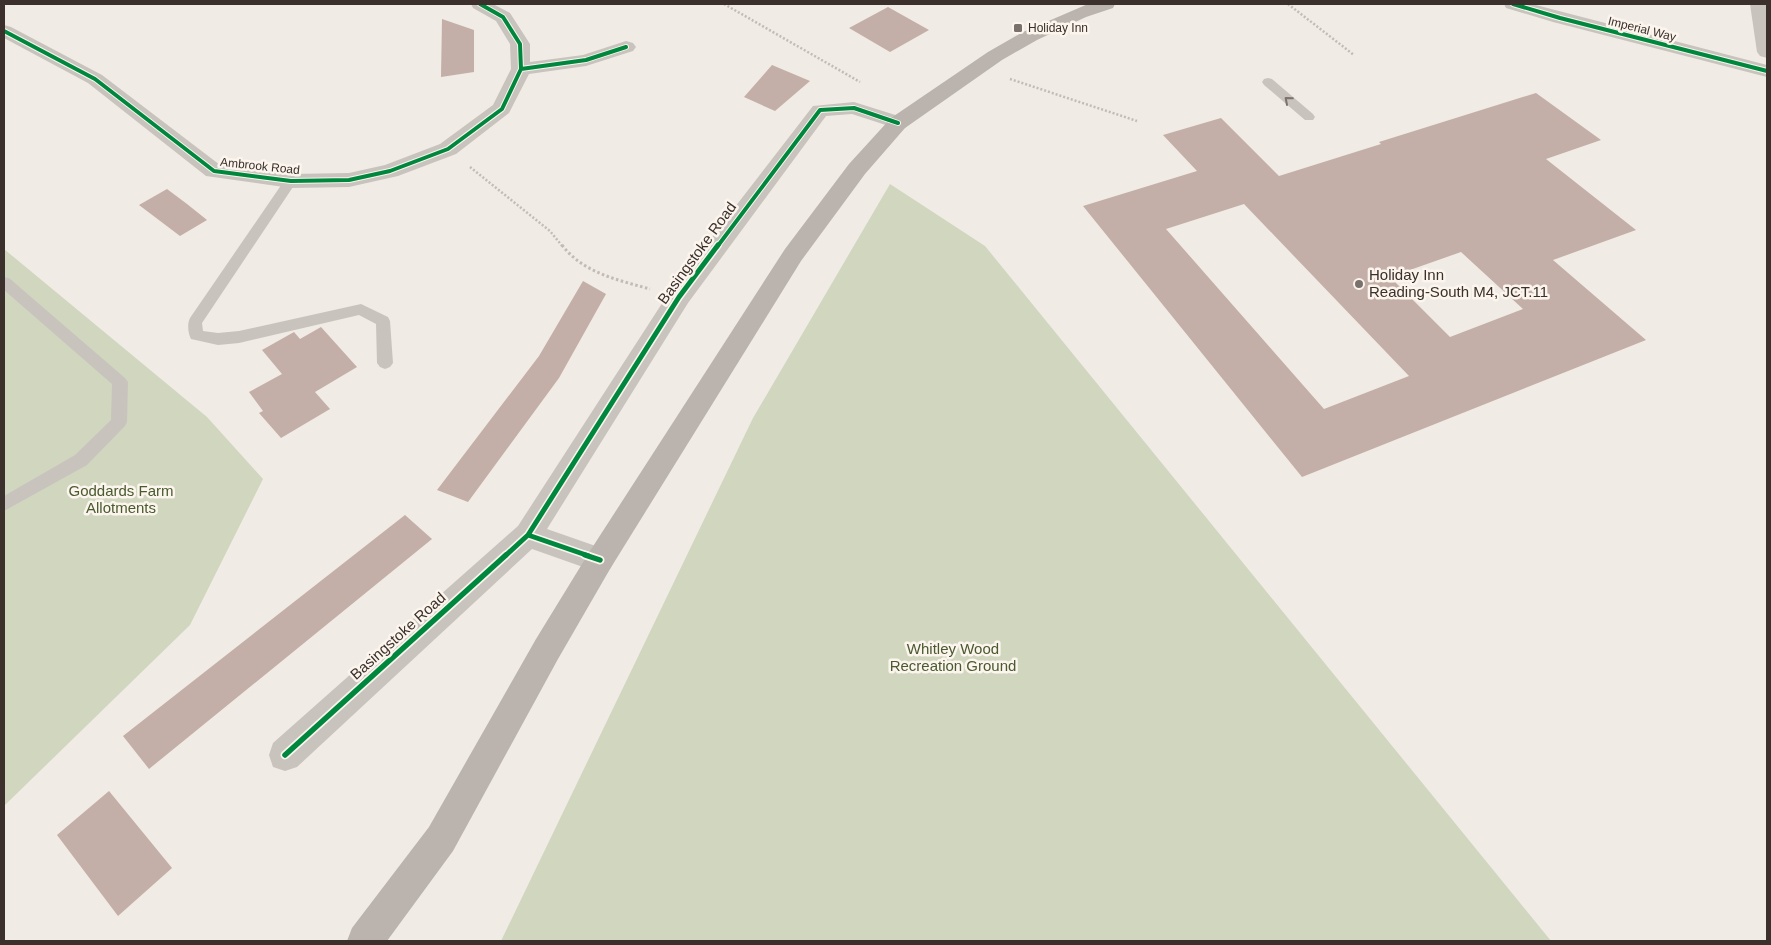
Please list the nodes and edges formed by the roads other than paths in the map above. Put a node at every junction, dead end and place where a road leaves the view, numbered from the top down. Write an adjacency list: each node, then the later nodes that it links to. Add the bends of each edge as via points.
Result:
1 (480, 4): 8 (street, Ambrook Road, via 502,17 520,44)
2 (1106, 4): 12 (main road, via 1063,21 995,56)
3 (1513, 4): 9 (street, Imperial Way)
4 (1762, 5): 7 (street)
5 (4, 31): 13 (street, Ambrook Road, via 95,79 214,171)
6 (626, 47): 8 (street, via 586,60)
7 (1767, 52)
8 (520, 69): 13 (street, Ambrook Road, via 502,109 448,149 390,171 349,180)
9 (1767, 71)
10 (1268, 82): 11 (lane, one-way to 10)
11 (1309, 117)
12 (898, 123): 17 (street, Basingstoke Road, via 854,108 820,110 679,297); 18 (main road, via 857,169 793,255)
13 (291, 181): 15 (lane, via 195,322 196,335 218,339 239,337 361,309 383,321)
14 (5, 285): 16 (lane, via 120,382 119,422 81,460)
15 (385, 364)
16 (4, 504)
17 (528, 535): 18 (street); 19 (street, Basingstoke Road)
18 (600, 560): 20 (main road, via 441,839)
19 (285, 755)
20 (365, 941)

